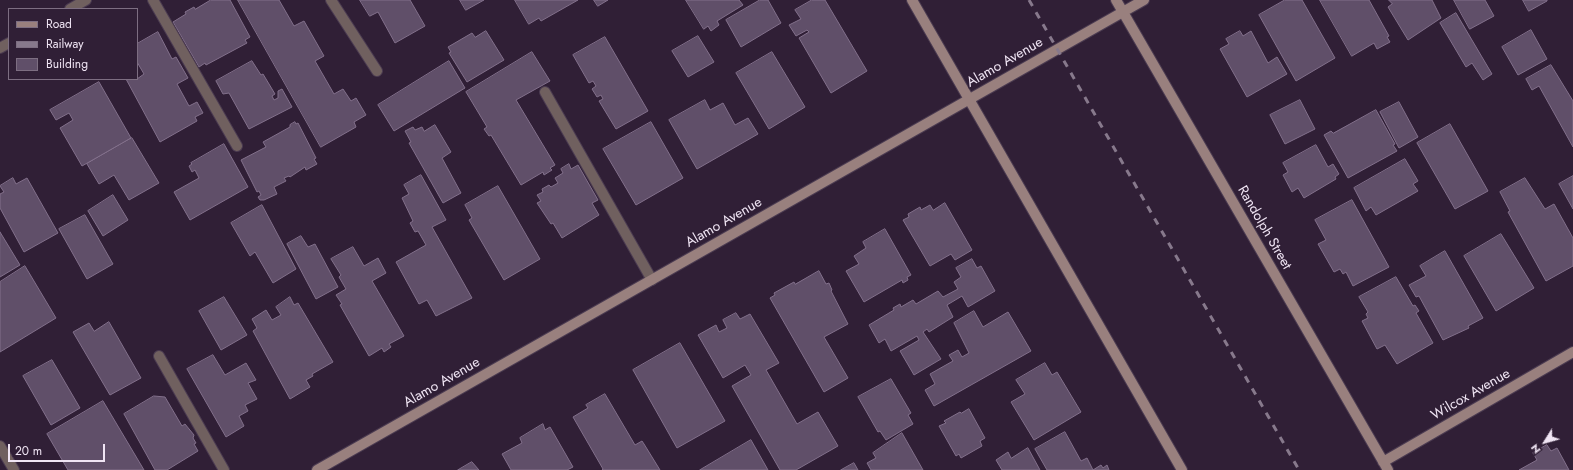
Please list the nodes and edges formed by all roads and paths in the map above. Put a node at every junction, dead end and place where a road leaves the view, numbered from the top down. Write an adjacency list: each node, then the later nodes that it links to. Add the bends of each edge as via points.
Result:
1 (86, 0): 7 (street)
2 (153, 0): 12 (street)
3 (331, 0): 9 (street)
4 (912, 0): 11 (street)
5 (1116, 0): 8 (street, Randolph Street)
6 (1144, 0): 8 (street, Alamo Avenue)
7 (72, 8)
8 (1123, 12): 11 (street, Alamo Avenue); 17 (street, Randolph Street)
9 (377, 71)
10 (546, 92): 13 (street)
11 (968, 100): 13 (street, Alamo Avenue); 21 (street)
12 (237, 146)
13 (652, 280): 20 (street, Alamo Avenue)
14 (1573, 352): 17 (street, Wilcox Avenue)
15 (159, 356): 19 (street)
16 (0, 446): 18 (street)
17 (1386, 466)
18 (14, 470)
19 (224, 470)
20 (317, 470)
21 (1182, 470)

